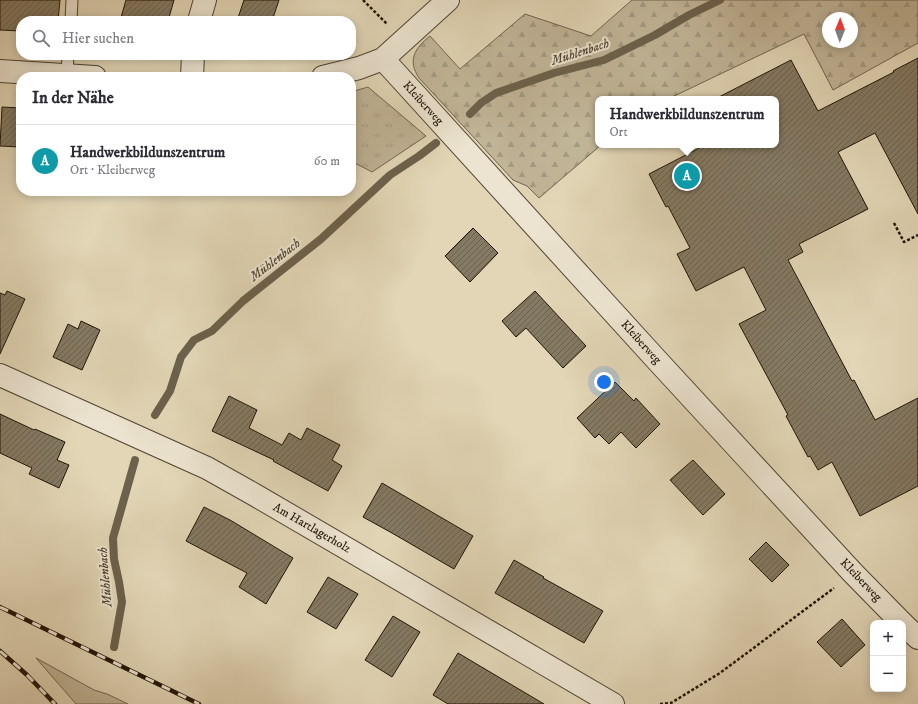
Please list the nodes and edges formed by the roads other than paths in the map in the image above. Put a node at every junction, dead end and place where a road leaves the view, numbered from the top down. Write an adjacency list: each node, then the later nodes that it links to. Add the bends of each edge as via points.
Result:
1 (72, 0): 4 (lane)
2 (205, 0): 5 (street)
3 (448, 0): 6 (street)
4 (71, 16)
5 (200, 16)
6 (383, 59): 12 (street); 14 (street, Kleiberweg, via 648,351 853,573)
7 (193, 60): 11 (street)
8 (68, 65): 9 (street); 10 (street)
9 (0, 71)
10 (84, 72)
11 (192, 72)
12 (343, 72)
13 (0, 375): 17 (street, Am Hartlagerholz, via 206,468)
14 (900, 620)
15 (906, 626): 16 (street, Kleiberweg)
16 (918, 638)
17 (613, 704)

